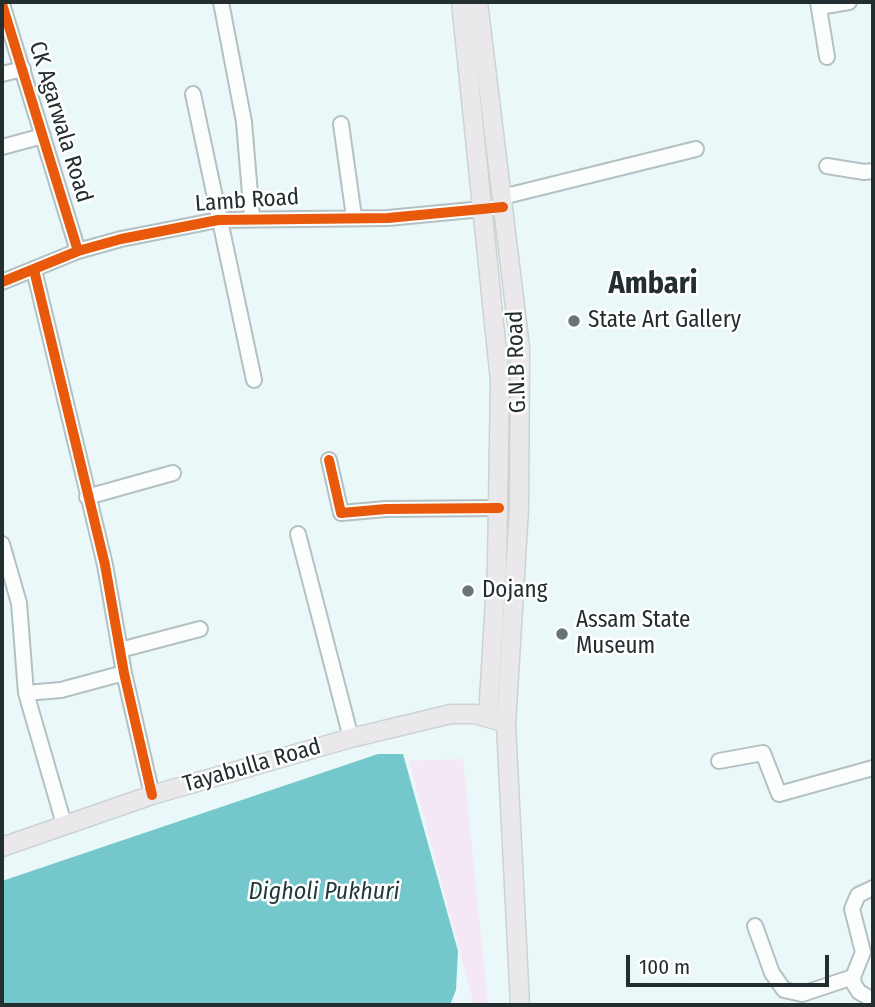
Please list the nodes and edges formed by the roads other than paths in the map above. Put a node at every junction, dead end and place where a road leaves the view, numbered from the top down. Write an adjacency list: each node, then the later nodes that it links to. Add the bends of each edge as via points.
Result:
1 (221, 2): 20 (street, via 244,122)
2 (461, 2): 18 (main road, G.N.B Road)
3 (478, 2): 17 (main road, G.N.B Road)
4 (849, 2): 6 (street)
5 (2, 4): 8 (street, CK Agarwala Road)
6 (818, 4): 7 (street)
7 (827, 57)
8 (23, 69): 9 (street); 12 (street, CK Agarwala Road)
9 (2, 74)
10 (193, 94): 21 (street)
11 (341, 124): 19 (street)
12 (43, 136): 13 (street); 22 (street, CK Agarwala Road)
13 (2, 147)
14 (696, 149): 17 (street, Lamb Road)
15 (827, 166): 16 (street)
16 (873, 171)
17 (503, 202): 18 (street, Lamb Road); 37 (main road, G.N.B Road, via 520,348 519,508)
18 (481, 210): 19 (street, Lamb Road); 29 (main road, G.N.B Road, via 500,381)
19 (354, 217): 20 (street, Lamb Road)
20 (252, 218): 21 (street, Lamb Road)
21 (218, 220): 22 (street, Lamb Road); 25 (street)
22 (78, 251): 23 (street, Lamb Road)
23 (34, 270): 24 (street, Lamb Road); 28 (street)
24 (2, 282)
25 (254, 380)
26 (329, 460): 29 (street, via 341,513)
27 (173, 473): 28 (street)
28 (87, 497): 33 (street)
29 (499, 508): 36 (main road, G.N.B Road)
30 (298, 534): 38 (street)
31 (2, 544): 35 (street, via 19,603)
32 (200, 629): 33 (street)
33 (120, 650): 34 (street)
34 (124, 673): 35 (street, via 61,690); 41 (street)
35 (26, 693): 42 (street)
36 (488, 717): 37 (main road, Tayabulla Road); 38 (main road, Tayabulla Road, via 451,713)
37 (506, 724): 48 (main road, G.N.B Road)
38 (351, 738): 41 (main road, Tayabulla Road)
39 (719, 761): 40 (street, via 764,753 779,794)
40 (873, 768)
41 (152, 795): 42 (main road, Tayabulla Road)
42 (64, 824): 43 (main road, Tayabulla Road)
43 (2, 846)
44 (873, 888): 46 (street, via 853,901 863,952)
45 (755, 926): 46 (street, via 772,973 784,990 803,994)
46 (853, 977): 47 (street, via 856,989)
47 (873, 1000)
48 (520, 1005)

